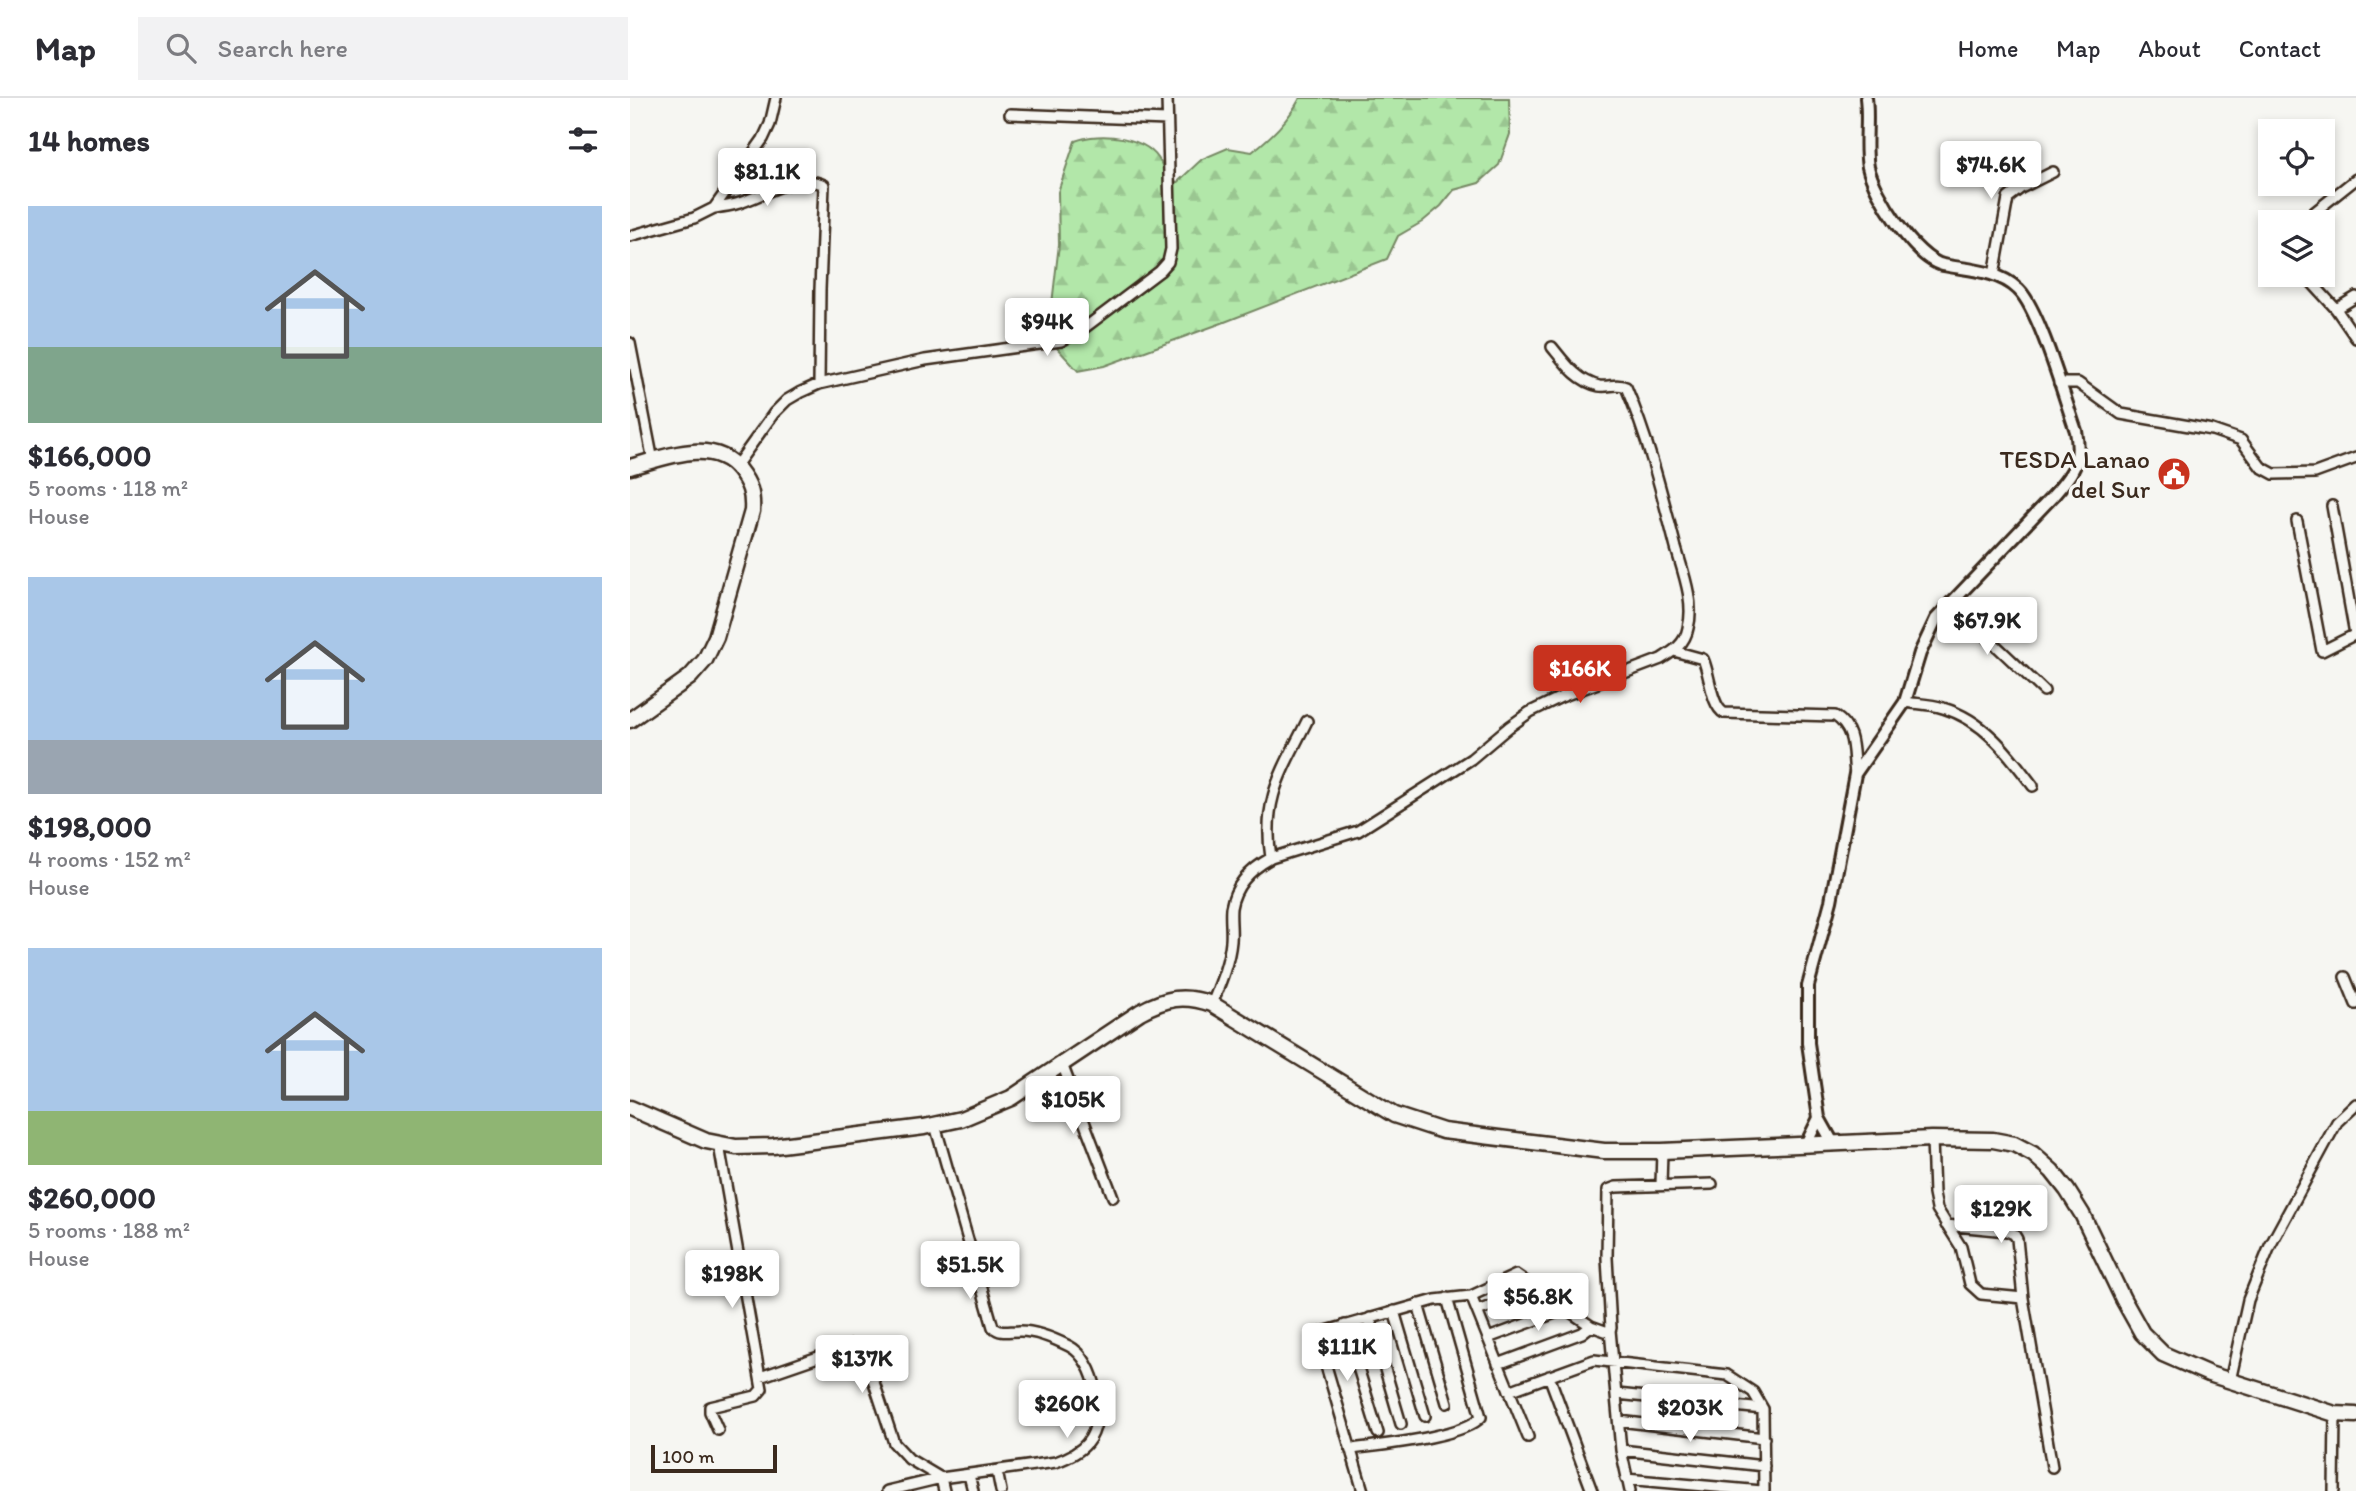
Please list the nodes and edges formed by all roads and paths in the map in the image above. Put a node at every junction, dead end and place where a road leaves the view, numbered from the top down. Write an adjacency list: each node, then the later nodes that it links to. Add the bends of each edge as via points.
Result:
1 (776, 98): 8 (street, via 762,139)
2 (1167, 98): 5 (street)
3 (1866, 98): 11 (street, via 1869,171 1909,240 1930,260)
4 (1010, 114): 5 (street)
5 (1167, 120): 19 (street, via 1168,262 1123,300 1061,341 925,360)
6 (2053, 172): 11 (street, via 2008,198)
7 (2356, 179): 9 (street)
8 (714, 208): 10 (street); 19 (street, via 735,205 787,184 816,181 824,185)
9 (2317, 210)
10 (630, 236)
11 (1993, 275): 18 (street, via 2012,284 2026,299)
12 (2316, 287): 14 (street)
13 (2356, 298): 14 (street)
14 (2336, 309): 15 (street)
15 (2356, 338)
16 (630, 343): 21 (street)
17 (1552, 346): 28 (street, via 1572,373 1601,386 1621,384 1633,403 1688,597 1688,629)
18 (2059, 383): 20 (street, via 2078,383 2121,414 2212,430 2241,440 2261,467 2274,474 2315,473); 26 (street, via 2076,431 2078,462 2053,496)
19 (820, 384): 22 (street, via 787,400)
20 (2356, 458)
21 (653, 461): 22 (main road, via 707,451); 23 (main road)
22 (736, 466): 31 (main road, via 753,496 752,511 716,637 690,677)
23 (630, 467)
24 (2332, 506): 27 (street)
25 (2297, 521): 27 (street, via 2322,651)
26 (1950, 602): 29 (street); 30 (street, via 1928,633)
27 (2356, 634)
28 (1674, 651): 33 (street, via 1703,659 1716,706 1724,713 1835,716 1850,730); 35 (street, via 1530,712 1461,766 1358,831)
29 (2044, 691)
30 (1905, 702): 33 (street); 34 (street, via 1942,707 1966,717 1992,736)
31 (630, 720)
32 (1307, 721): 35 (street, via 1271,798)
33 (1855, 774): 42 (street, via 1831,901 1808,986 1808,1043)
34 (2033, 786)
35 (1270, 858): 37 (street, via 1236,890 1228,959)
36 (2345, 977): 38 (street)
37 (1212, 1004): 39 (main road, via 1178,998 1160,1002); 48 (main road, via 1394,1115 1420,1125 1591,1149)
38 (2356, 1004)
39 (1062, 1064): 43 (main road, via 989,1109); 51 (street)
40 (2356, 1104): 70 (street, via 2337,1122 2270,1246 2248,1300)
41 (630, 1108): 47 (main road)
42 (1819, 1118): 45 (street); 46 (street)
43 (935, 1125): 47 (main road, via 773,1146); 88 (street, via 993,1327 1002,1332 1036,1333 1071,1347 1087,1363 1097,1396 1094,1431 1078,1450 1056,1462)
44 (1931, 1139): 45 (main road); 52 (street, via 1934,1194); 70 (main road, via 1993,1140 2033,1154 2052,1171 2082,1214 2142,1333 2163,1354)
45 (1833, 1143): 46 (main road)
46 (1805, 1144): 48 (main road)
47 (719, 1145): 69 (street)
48 (1661, 1151): 50 (street)
49 (1712, 1184): 50 (street)
50 (1661, 1185): 64 (street, via 1616,1186 1607,1194)
51 (1113, 1197)
52 (1946, 1225): 56 (street, via 1961,1247 1975,1290); 56 (street, via 2014,1234)
53 (1539, 1289): 54 (street, via 1516,1275); 58 (street); 60 (street)
54 (1471, 1296): 55 (street); 60 (street)
55 (1447, 1298): 57 (street); 84 (street, via 1481,1417 1427,1438)
56 (2023, 1298): 87 (street)
57 (1418, 1304): 59 (street); 73 (street)
58 (1566, 1309): 63 (street); 65 (street)
59 (1394, 1311): 61 (street); 77 (street)
60 (1477, 1311): 65 (street)
61 (1370, 1318): 62 (street); 79 (street)
62 (1345, 1325): 81 (street); 84 (street, via 1323,1332 1319,1342)
63 (1591, 1326): 64 (street); 67 (street)
64 (1610, 1330): 66 (street)
65 (1488, 1338): 67 (street)
66 (1614, 1361): 68 (street, via 1594,1360); 72 (street); 74 (street, via 1727,1375 1753,1392)
67 (1498, 1364): 71 (street)
68 (1549, 1376): 71 (street); 98 (street)
69 (760, 1377): 80 (street, via 758,1395 710,1407); 90 (street, via 858,1345 894,1443 909,1459)
70 (2230, 1381): 75 (main road)
71 (1509, 1391): 82 (street)
72 (1616, 1394): 74 (street); 78 (street)
73 (1447, 1403)
74 (1763, 1409): 83 (street)
75 (2335, 1414): 76 (main road); 101 (street)
76 (2355, 1414)
77 (1425, 1416)
78 (1619, 1421): 83 (street); 85 (street)
79 (1401, 1424)
80 (718, 1430)
81 (1378, 1433)
82 (1528, 1437)
83 (1764, 1438): 86 (street)
84 (1352, 1450): 97 (street)
85 (1621, 1450): 86 (street); 91 (street)
86 (1764, 1466): 100 (street)
87 (2052, 1467)
88 (997, 1471): 89 (street); 96 (street)
89 (969, 1475): 90 (street); 95 (street)
90 (941, 1478): 92 (street); 94 (street)
91 (1626, 1479): 99 (street); 100 (street)
92 (919, 1487): 93 (street)
93 (892, 1490)
94 (944, 1491)
95 (973, 1491)
96 (1001, 1491)
97 (1363, 1491)
98 (1592, 1491)
99 (1630, 1491)
100 (1763, 1491)
101 (2334, 1491)

